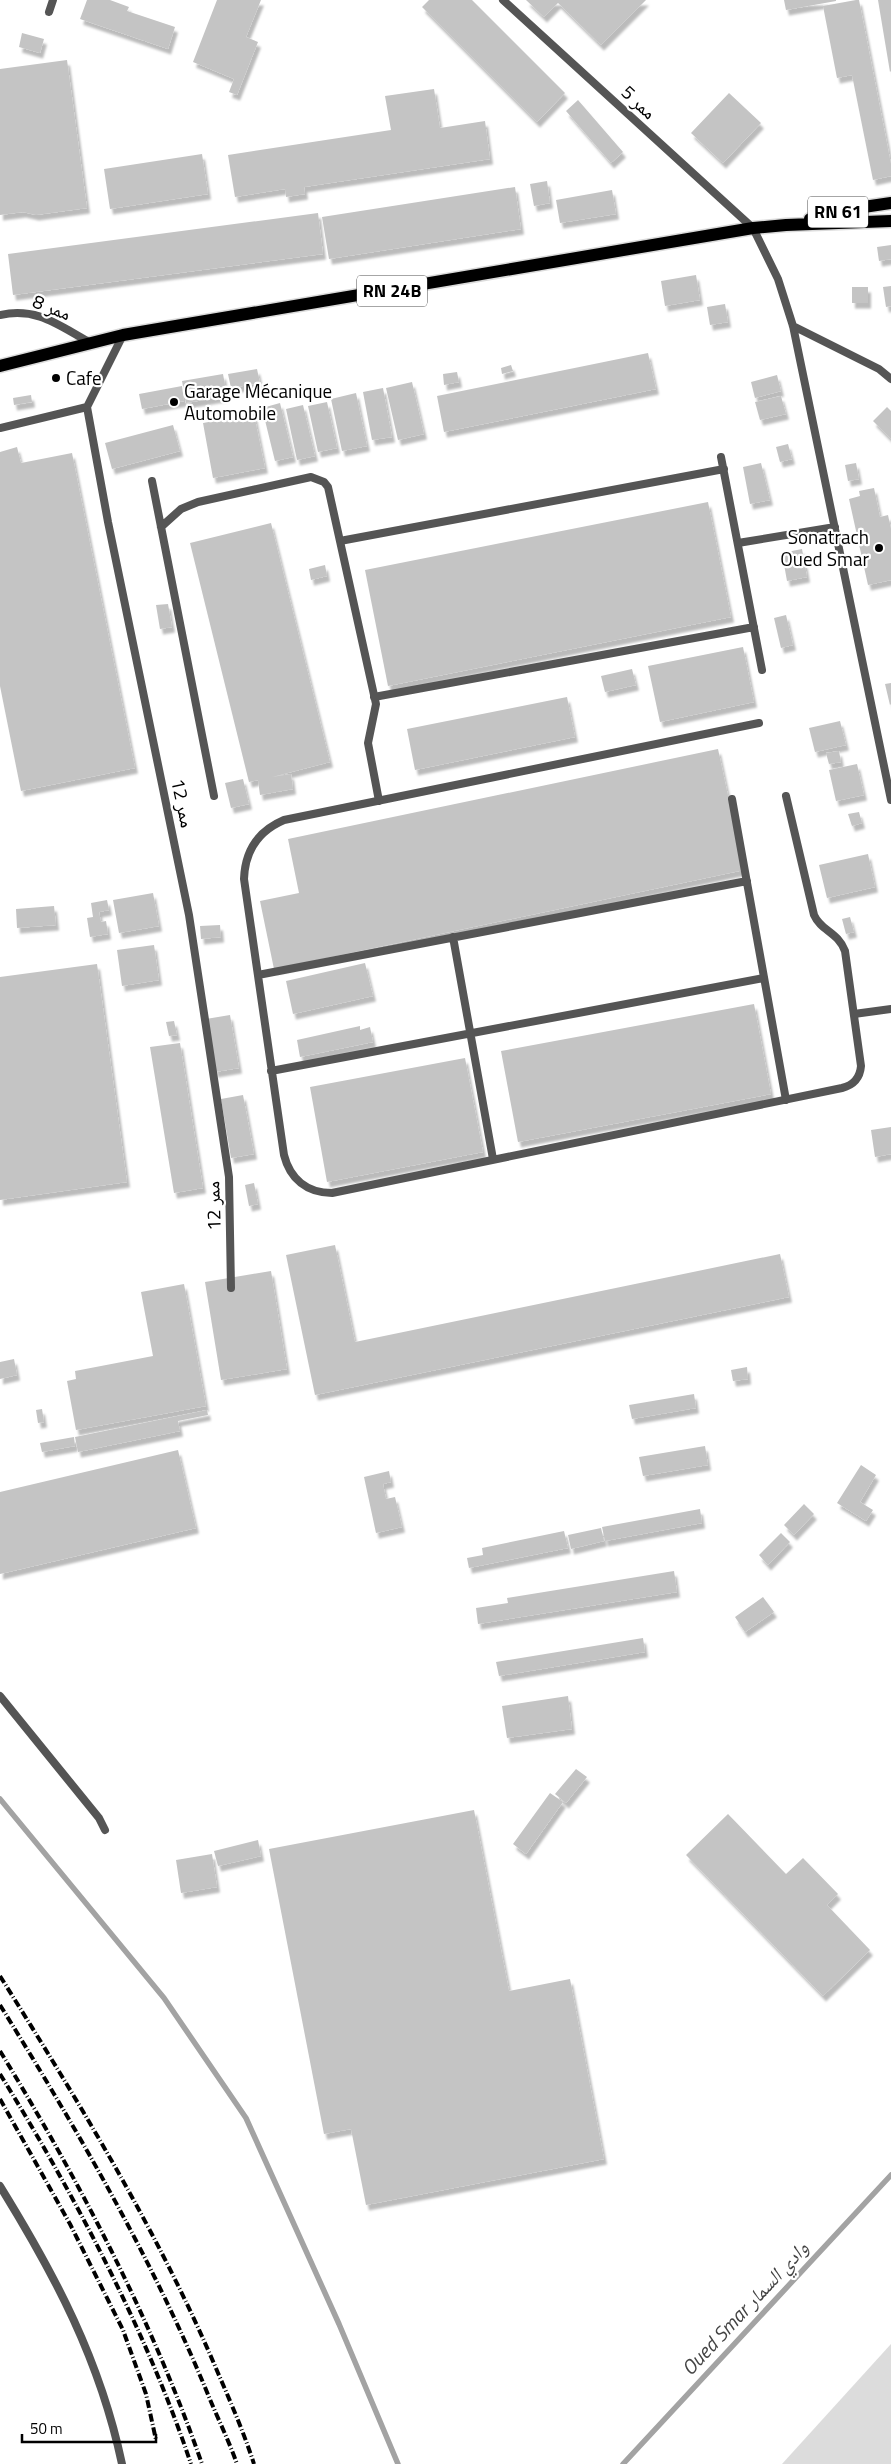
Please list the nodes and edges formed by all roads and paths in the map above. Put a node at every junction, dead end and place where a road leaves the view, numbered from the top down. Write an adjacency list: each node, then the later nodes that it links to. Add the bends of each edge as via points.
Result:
1 (53, 0): 3 (lane)
2 (503, 0): 7 (lane, ممر 5)
3 (49, 12)
4 (891, 203): 6 (main road, RN 61)
5 (891, 221): 6 (main road, RN 61)
6 (786, 225): 7 (main road, RN 24B)
7 (753, 228): 9 (lane, via 778,279); 10 (main road, RN 24B)
8 (0, 315): 11 (lane, ممر 8, via 16,311 34,314)
9 (793, 326): 13 (lane, via 879,369); 20 (lane)
10 (122, 335): 11 (main road, RN 24B); 14 (lane)
11 (89, 342): 12 (main road, RN 24B)
12 (0, 366)
13 (891, 379)
14 (87, 407): 15 (lane); 42 (lane, ممر 12, via 190,914 229,1177)
15 (0, 428)
16 (721, 457): 17 (lane)
17 (724, 469): 21 (lane); 22 (lane)
18 (152, 481): 19 (lane)
19 (161, 526): 21 (lane, via 192,504 311,477 328,487); 27 (lane)
20 (835, 526): 22 (lane); 30 (lane)
21 (340, 541): 25 (lane)
22 (738, 543): 23 (lane)
23 (754, 627): 24 (lane); 25 (lane)
24 (762, 670)
25 (374, 697): 31 (lane, via 376,711 368,742)
26 (758, 723): 31 (lane)
27 (214, 796)
28 (786, 796): 37 (lane, via 814,915 819,924 839,939 845,951)
29 (732, 799): 32 (lane)
30 (891, 800)
31 (379, 801): 34 (lane, via 284,820 265,831 251,847 246,858 244,879)
32 (747, 881): 33 (lane); 35 (lane)
33 (453, 937): 34 (lane); 38 (lane)
34 (258, 975): 39 (lane)
35 (764, 978): 38 (lane); 40 (lane)
36 (891, 1009): 37 (lane)
37 (854, 1014): 40 (lane, via 861,1066 858,1078 848,1087)
38 (470, 1034): 39 (lane); 41 (lane)
39 (271, 1071): 41 (lane, via 286,1164 297,1180 313,1190 332,1193)
40 (786, 1100): 41 (lane)
41 (493, 1159)
42 (230, 1288)
43 (0, 1696): 44 (lane, via 99,1818)
44 (104, 1830)
45 (0, 2186): 46 (lane, via 46,2262 83,2338 110,2413)
46 (122, 2464)

